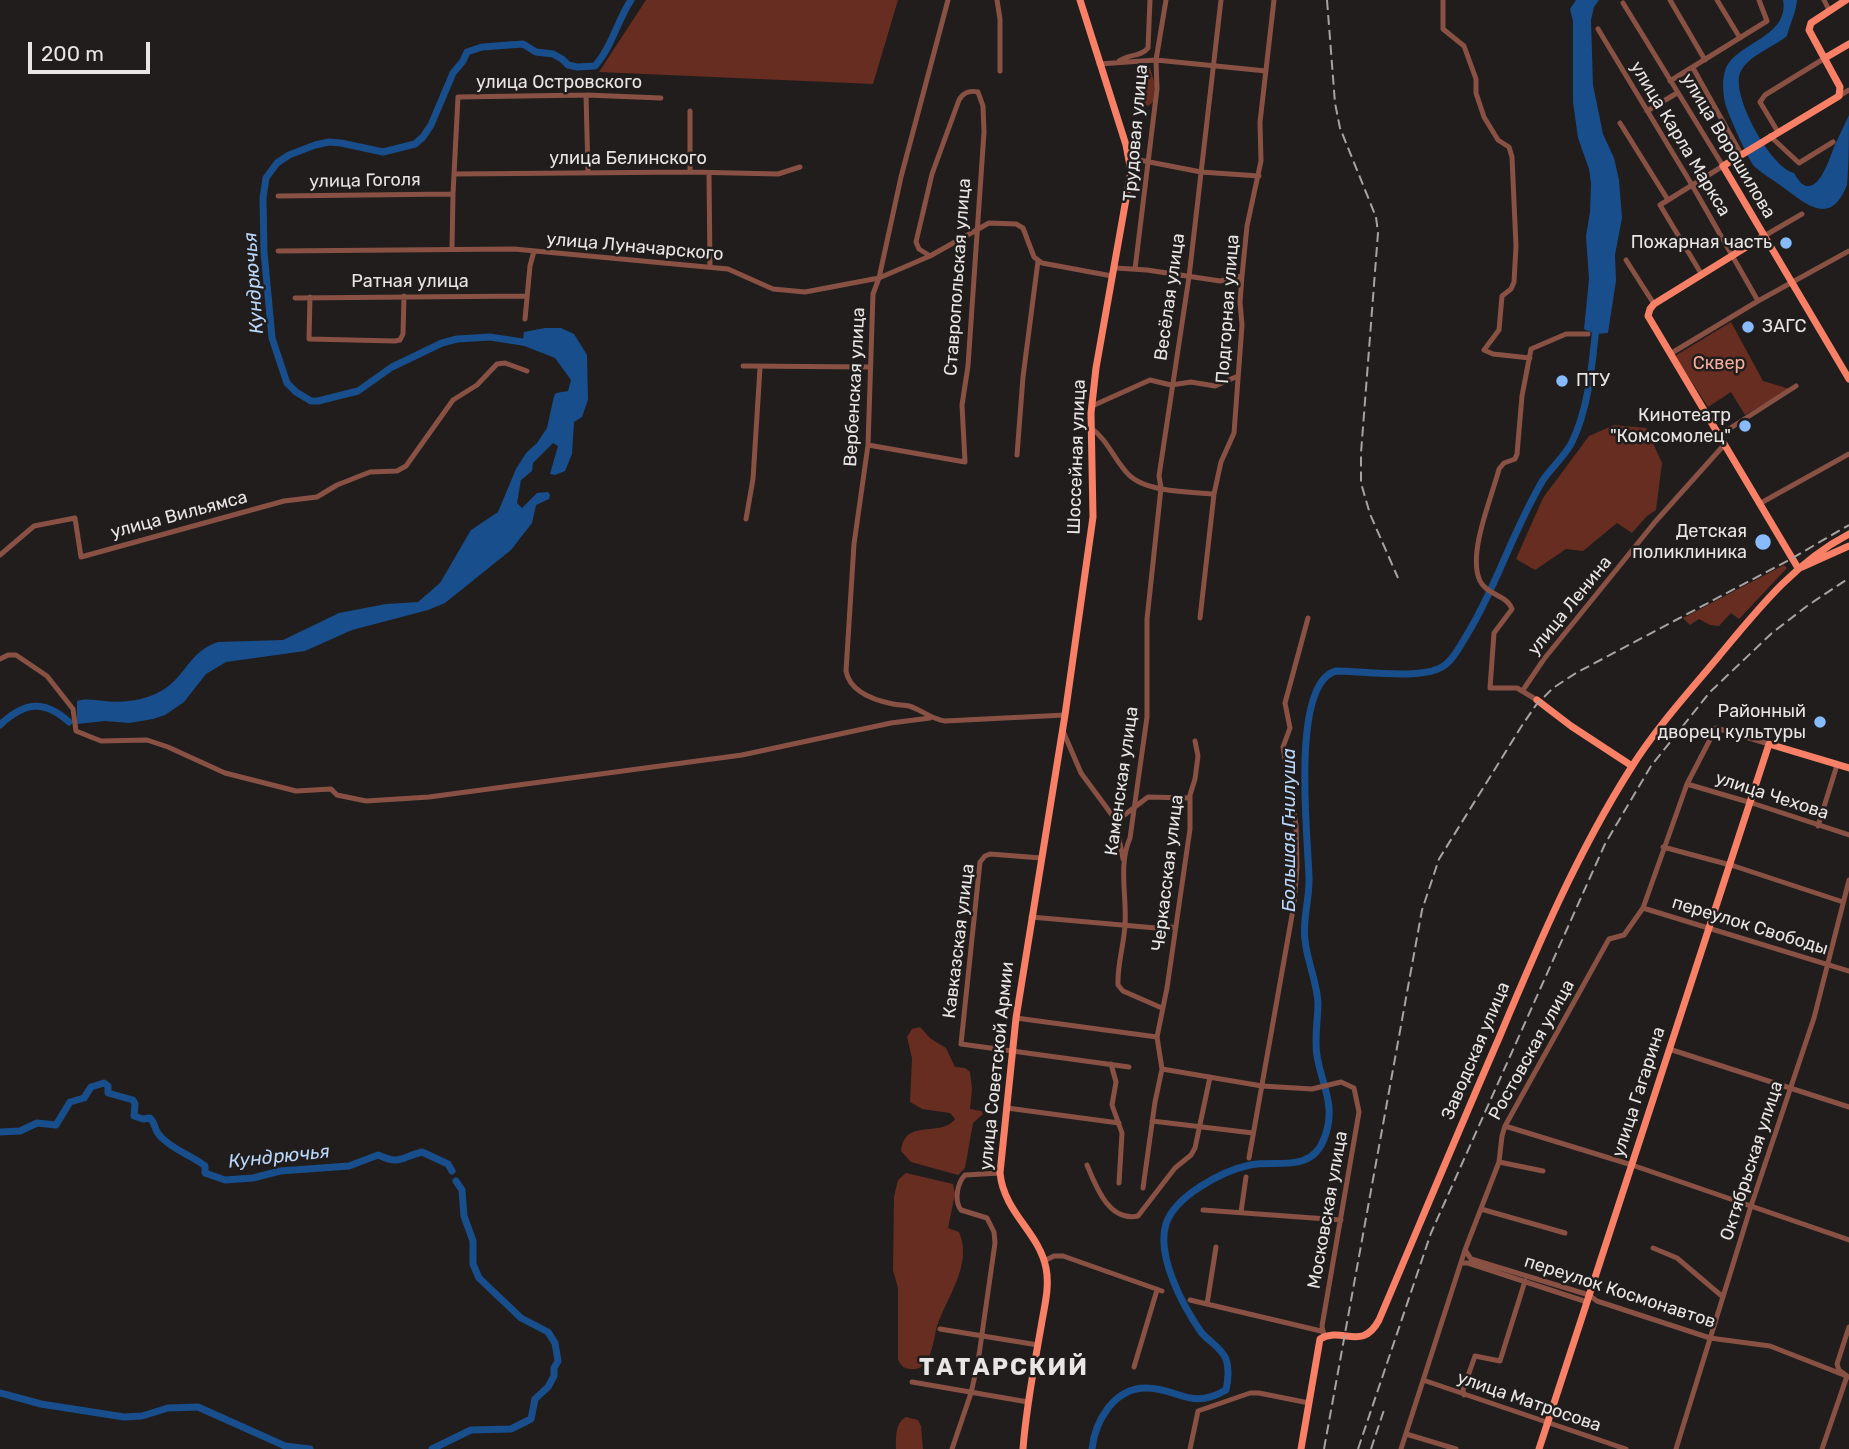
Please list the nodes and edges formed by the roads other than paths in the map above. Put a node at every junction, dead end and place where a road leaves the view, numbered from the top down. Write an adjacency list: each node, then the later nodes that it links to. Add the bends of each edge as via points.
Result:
1 (948, 0): 72 (street, Вербенская улица)
2 (997, 0): 26 (street)
3 (1080, 0): 23 (main road)
4 (1150, 0): 22 (street, via 1148,48)
5 (1166, 0): 20 (street, Трудовая улица)
6 (1222, 0): 24 (street, Весёлая улица)
7 (1275, 0): 27 (street, Подгорная улица)
8 (1443, 0): 83 (street, via 1443,29 1464,46 1484,117 1512,158 1514,282 1502,296 1499,330 1484,349 1489,354)
9 (1670, 0): 21 (street)
10 (1717, 0): 17 (street)
11 (1759, 0): 17 (street, via 1767,21)
12 (1824, 0): 15 (street)
13 (1846, 0): 15 (main road)
14 (1623, 3): 28 (street, улица Ворошилова)
15 (1829, 9): 19 (main road, via 1809,30)
16 (1598, 29): 35 (street, улица Карла Маркса)
17 (1740, 38): 21 (street)
18 (1849, 44): 19 (main road)
19 (1825, 58): 32 (main road, via 1840,87); 37 (street, via 1765,94 1760,102)
20 (1156, 60): 22 (street); 24 (street); 42 (street, Трудовая улица)
21 (1705, 60): 25 (street)
22 (1118, 62): 23 (street)
23 (1099, 64): 41 (main road)
24 (1214, 65): 27 (street); 47 (street, Весёлая улица)
25 (1693, 68): 28 (street); 40 (street)
26 (1000, 71)
27 (1266, 71): 50 (street, Подгорная улица)
28 (1670, 81): 30 (street, улица Ворошилова)
29 (1849, 90): 32 (street)
30 (1677, 93): 35 (street); 43 (street, улица Ворошилова)
31 (586, 95): 33 (street, улица Островского); 45 (street); 48 (street, улица Островского, via 458,97)
32 (1839, 96): 37 (main road)
33 (661, 98)
34 (690, 111): 46 (street)
35 (1647, 111): 51 (street, улица Карла Маркса)
36 (1620, 123): 54 (street)
37 (1778, 132): 38 (main road)
38 (1770, 136): 39 (street, via 1799,163); 40 (main road)
39 (1833, 142)
40 (1743, 153): 43 (main road)
41 (1129, 158): 42 (street); 68 (main road, Шоссейная улица, via 1131,172)
42 (1149, 161): 47 (street); 67 (street, Трудовая улица)
43 (1723, 166): 51 (street); 57 (main road, улица Ворошилова)
44 (800, 167): 49 (street, улица Белинского, via 778,174)
45 (588, 172): 46 (street, улица Белинского); 48 (street, улица Белинского)
46 (690, 172): 49 (street, улица Белинского)
47 (1201, 172): 50 (street); 71 (street, Весёлая улица)
48 (455, 174): 52 (street)
49 (709, 174): 66 (street)
50 (1259, 176): 70 (street, Подгорная улица)
51 (1692, 185): 54 (street); 62 (street, улица Карла Маркса)
52 (453, 194): 53 (street, улица Гоголя); 58 (street)
53 (278, 196)
54 (1668, 200): 69 (street, via 1660,205)
55 (1802, 214): 57 (street)
56 (975, 230): 63 (street, улица Луначарского); 63 (street, Ставропольская улица, via 984,132 980,94 974,91 956,105 932,174 916,245); 65 (street, улица Луначарского, via 994,222 1020,225); 95 (street, Ставропольская улица, via 962,405 965,462)
57 (1764, 236): 62 (main road); 73 (main road, улица Ворошилова)
58 (452, 249): 59 (street, улица Луначарского); 60 (street, улица Луначарского)
59 (278, 251)
60 (534, 251): 66 (street, улица Луначарского); 75 (street)
61 (1849, 251): 73 (street)
62 (1733, 255): 69 (main road); 78 (street, улица Карла Маркса)
63 (930, 256): 72 (street, улица Луначарского)
64 (1626, 260): 79 (street)
65 (1038, 261): 68 (street); 98 (street)
66 (709, 266): 72 (street, улица Луначарского, via 795,292)
67 (1135, 269): 68 (street); 71 (street)
68 (1113, 272): 92 (main road, Шоссейная улица)
69 (1702, 275): 79 (main road)
70 (1242, 276): 71 (street, via 1220,281); 88 (street, Подгорная улица)
71 (1189, 277): 90 (street, Весёлая улица)
72 (879, 278): 86 (street, Вербенская улица, via 873,294)
73 (1791, 283): 78 (street); 89 (main road, улица Ворошилова)
74 (404, 296): 75 (street, Ратная улица); 76 (street, Ратная улица); 76 (street, via 403,334 395,341 309,339)
75 (526, 296): 80 (street)
76 (310, 297): 77 (street, Ратная улица)
77 (295, 298)
78 (1759, 301): 82 (street)
79 (1654, 304): 82 (main road, via 1648,316)
80 (525, 319)
81 (1588, 334): 83 (street, via 1566,334 1532,347)
82 (1671, 354): 94 (main road)
83 (1530, 358): 111 (street, via 1516,457 1499,469 1479,543 1478,573 1487,589 1512,609 1494,633 1490,688)
84 (743, 366): 85 (street)
85 (760, 368): 86 (street); 102 (street)
86 (870, 368): 95 (street, Вербенская улица)
87 (527, 371): 105 (street, улица Вильямса, via 497,364 477,385 453,400 406,466 397,471 370,472 317,497 284,501 81,557 75,518 29,528)
88 (1238, 376): 90 (street, via 1215,386); 100 (street, Подгорная улица, via 1234,433)
89 (1849, 379)
90 (1171, 385): 92 (street, via 1150,380); 99 (street, Весёлая улица)
91 (1796, 386): 94 (street)
92 (1092, 406): 93 (main road, Шоссейная улица)
93 (1091, 428): 99 (street, via 1129,475); 113 (main road, Шоссейная улица, via 1093,517)
94 (1718, 436): 96 (main road)
95 (868, 445): 114 (street, Вербенская улица, via 855,544 847,678 873,699 909,706)
96 (1724, 445): 101 (main road); 111 (street, улица Ленина, via 1647,532)
97 (1849, 454): 101 (street)
98 (1017, 455)
99 (1161, 488): 100 (street); 107 (street, Весёлая улица)
100 (1214, 494): 108 (street, Подгорная улица)
101 (1759, 504): 106 (main road)
102 (746, 519)
103 (1849, 534): 106 (main road)
104 (1849, 546): 106 (main road)
105 (0, 555)
106 (1798, 568): 120 (main road, Заводская улица, via 1719,656)
107 (1149, 598): 125 (street, Каменская улица, via 1147,717)
108 (1200, 618)
109 (1308, 618): 152 (street, via 1285,703 1290,728 1283,747 1296,825 1294,904)
110 (0, 659): 114 (street, via 16,654 47,676 72,709 76,731 90,737 106,742 147,740 225,773 296,791 331,789 366,801 705,761)
111 (1523, 690): 112 (street)
112 (1537, 700): 120 (main road)
113 (1065, 715): 114 (street); 115 (main road, Шоссейная улица)
114 (930, 718)
115 (1063, 731): 118 (main road, Шоссейная улица); 126 (street, via 1081,773)
116 (1195, 741): 123 (street, Черкасская улица, via 1198,756)
117 (1769, 744): 119 (main road); 122 (street, Ростовская улица, via 1716,728); 124 (main road, улица Гагарина)
118 (1059, 758): 130 (main road, улица Советской Армии)
119 (1837, 765): 121 (main road); 127 (street)
120 (1632, 766): 189 (main road, Заводская улица, via 1548,922 1376,1325 1359,1337)
121 (1849, 768)
122 (1687, 784): 124 (street, улица Чехова); 129 (street, Ростовская улица)
123 (1190, 797): 125 (street, via 1148,796); 139 (street, Черкасская улица)
124 (1750, 803): 127 (street, улица Чехова); 132 (main road, улица Гагарина)
125 (1134, 806): 126 (street); 131 (street, Каменская улица)
126 (1115, 819): 131 (street)
127 (1818, 826): 128 (street, улица Чехова)
128 (1849, 835)
129 (1663, 847): 132 (street); 135 (street, Ростовская улица)
130 (1041, 858): 137 (main road, улица Советской Армии); 147 (street, Кавказская улица, via 990,854 980,862 961,1044)
131 (1124, 862): 138 (street, Каменская улица)
132 (1729, 865): 134 (street); 140 (main road, улица Гагарина)
133 (1849, 880): 134 (street, Октябрьская улица)
134 (1842, 904): 136 (street); 141 (street, Октябрьская улица)
135 (1643, 908): 140 (street, переулок Свободы); 159 (street, Ростовская улица, via 1624,935 1609,939)
136 (1849, 908)
137 (1031, 917): 138 (street); 144 (main road, улица Советской Армии)
138 (1125, 926): 139 (street); 143 (street, Каменская улица, via 1119,988)
139 (1176, 927): 143 (street, Черкасская улица)
140 (1709, 928): 141 (street, переулок Свободы); 146 (main road, улица Гагарина)
141 (1827, 964): 142 (street, переулок Свободы); 153 (street, Октябрьская улица)
142 (1849, 971)
143 (1162, 1008): 145 (street, Черкасская улица)
144 (1016, 1018): 145 (street); 147 (main road, улица Советской Армии)
145 (1157, 1037): 150 (street, Черкасская улица)
146 (1669, 1049): 153 (street); 164 (main road, улица Гагарина)
147 (1012, 1053): 148 (street); 155 (main road, улица Советской Армии)
148 (1111, 1064): 149 (street); 157 (street, via 1116,1082 1112,1105)
149 (1129, 1067)
150 (1162, 1069): 151 (street); 156 (street, Черкасская улица)
151 (1210, 1077): 152 (street); 158 (street)
152 (1262, 1086): 160 (street); 174 (street, Московская улица, via 1312,1089 1341,1082 1354,1088 1359,1112)
153 (1790, 1087): 154 (street); 170 (street, Октябрьская улица)
154 (1849, 1107)
155 (1007, 1108): 157 (street); 166 (main road, улица Советской Армии)
156 (1152, 1121): 158 (street); 169 (street, Черкасская улица)
157 (1119, 1123): 168 (street)
158 (1199, 1126): 160 (street); 163 (street, via 1191,1155 1175,1168 1138,1216 1129,1218 1111,1209)
159 (1505, 1126): 162 (street, Ростовская улица); 164 (street)
160 (1253, 1133): 161 (street)
161 (1249, 1158)
162 (1499, 1162): 165 (street); 171 (street, Ростовская улица)
163 (1087, 1165)
164 (1632, 1165): 170 (street); 184 (main road, улица Гагарина)
165 (1543, 1171)
166 (1000, 1173): 180 (main road, улица Советской Армии, via 1003,1194); 190 (street, via 963,1176 957,1200 961,1210 988,1218 994,1233)
167 (1246, 1177): 173 (street)
168 (1118, 1183)
169 (1143, 1188)
170 (1751, 1206): 176 (street); 183 (street, Октябрьская улица)
171 (1481, 1209): 175 (street); 179 (street, Ростовская улица)
172 (1203, 1210): 173 (street)
173 (1241, 1212): 174 (street)
174 (1341, 1220): 189 (street, Московская улица)
175 (1565, 1233)
176 (1849, 1240)
177 (1216, 1247): 186 (street)
178 (1653, 1248): 183 (street, via 1678,1258)
179 (1465, 1250): 181 (street, Ростовская улица); 184 (street, переулок Космонавтов, via 1471,1259)
180 (1044, 1261): 192 (main road, улица Советской Армии, via 1047,1290); 193 (street, via 1057,1255 1070,1258 1160,1290)
181 (1461, 1263): 182 (street); 195 (street, Ростовская улица)
182 (1525, 1281): 184 (street); 198 (street, via 1500,1361 1475,1356)
183 (1723, 1297): 191 (street, Октябрьская улица)
184 (1588, 1298): 191 (street, переулок Космонавтов); 201 (main road, улица Гагарина)
185 (1190, 1300): 186 (street)
186 (1207, 1304): 189 (street)
187 (1849, 1326): 194 (street, via 1837,1364)
188 (940, 1329): 190 (street)
189 (1323, 1333): 200 (main road)
190 (981, 1335): 192 (street); 197 (street)
191 (1710, 1338): 194 (street, переулок Космонавтов, via 1770,1346); 212 (street, Октябрьская улица)
192 (1038, 1345): 199 (main road, улица Советской Армии)
193 (1135, 1367)
194 (1848, 1376): 213 (street)
195 (1423, 1380): 198 (street, улица Матросова); 202 (street, Ростовская улица)
196 (912, 1382): 197 (street)
197 (971, 1392): 199 (street); 204 (street)
198 (1464, 1395): 201 (street, улица Матросова)
199 (1028, 1402): 205 (main road, улица Советской Армии)
200 (1309, 1403): 206 (street, via 1250,1393 1198,1411); 207 (main road)
201 (1547, 1423): 203 (street, улица Матросова); 210 (main road, улица Гагарина)
202 (1406, 1434): 208 (street, Ростовская улица); 209 (street)
203 (1612, 1447): 211 (street, улица Матросова)
204 (953, 1449)
205 (1023, 1449)
206 (1191, 1449)
207 (1301, 1449)
208 (1401, 1449)
209 (1456, 1449)
210 (1539, 1449)
211 (1626, 1449)
212 (1676, 1449)
213 (1822, 1449)

